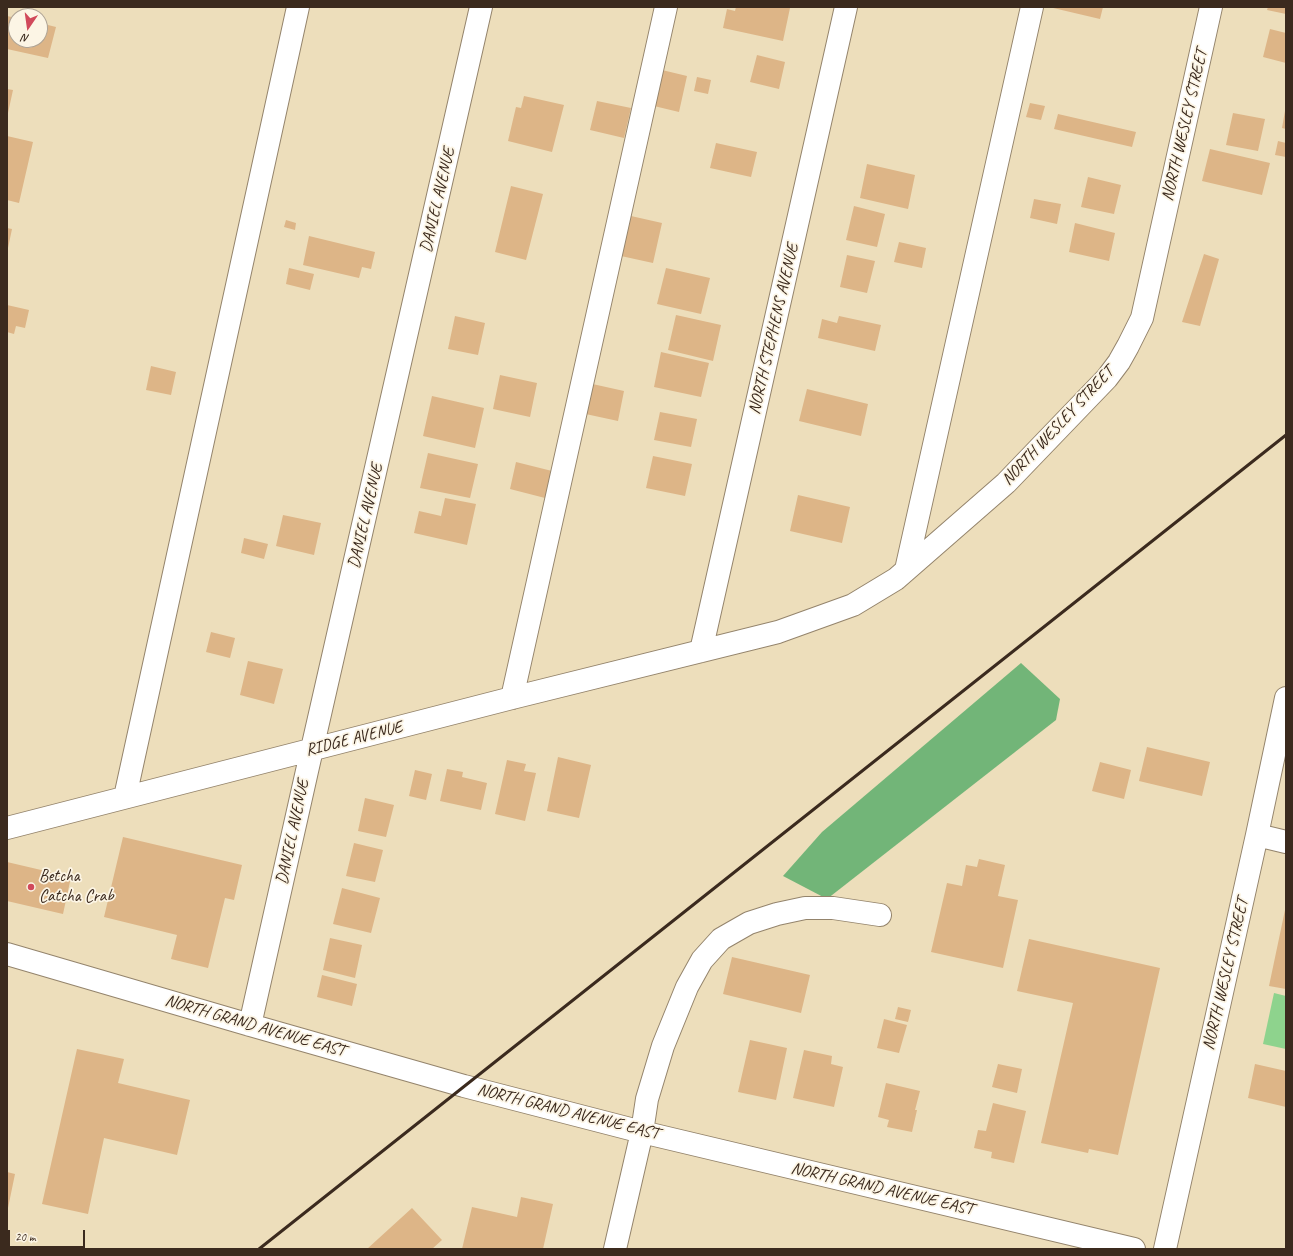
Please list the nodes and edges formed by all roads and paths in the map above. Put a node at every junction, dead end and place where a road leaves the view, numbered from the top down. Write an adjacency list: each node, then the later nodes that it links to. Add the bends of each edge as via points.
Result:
1 (298, 7): 12 (street)
2 (481, 7): 11 (street, DANIEL AVENUE)
3 (666, 7): 9 (street)
4 (846, 7): 8 (street, NORTH STEPHENS AVENUE)
5 (1032, 7): 7 (street)
6 (1211, 7): 7 (street, NORTH WESLEY STREET, via 1142,318 1128,346 1107,378 1006,483)
7 (906, 570): 8 (street, NORTH WESLEY STREET, via 854,605 778,632)
8 (701, 651): 9 (street, RIDGE AVENUE)
9 (512, 698): 11 (street, RIDGE AVENUE)
10 (1286, 698): 14 (street, NORTH WESLEY STREET)
11 (312, 750): 12 (street, RIDGE AVENUE); 18 (street, DANIEL AVENUE)
12 (125, 797): 13 (street, RIDGE AVENUE)
13 (7, 828)
14 (1257, 835): 15 (street); 22 (street, NORTH WESLEY STREET)
15 (1286, 842)
16 (880, 915): 19 (street, via 833,908 805,908 749,923 721,939 702,960 687,987 663,1046 647,1098)
17 (7, 954): 18 (street, NORTH GRAND AVENUE EAST)
18 (250, 1025): 19 (street, NORTH GRAND AVENUE EAST, via 464,1086)
19 (642, 1132): 20 (street); 21 (street, NORTH GRAND AVENUE EAST)
20 (615, 1249)
21 (1134, 1249)
22 (1165, 1249)

